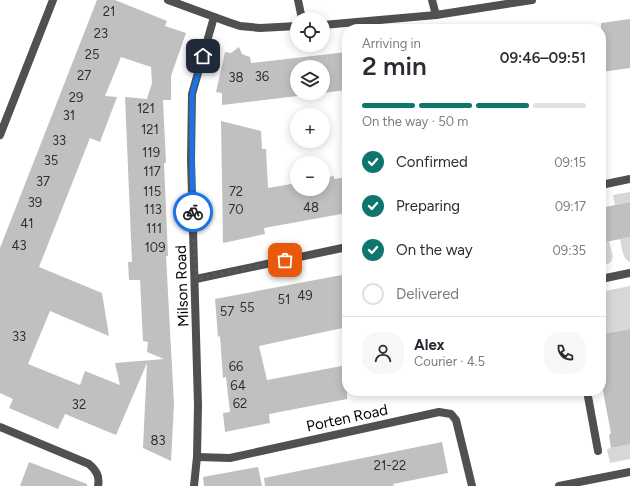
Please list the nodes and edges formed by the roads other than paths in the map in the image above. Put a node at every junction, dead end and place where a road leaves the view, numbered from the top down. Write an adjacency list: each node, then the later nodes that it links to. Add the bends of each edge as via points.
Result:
1 (53, 0): 11 (street)
2 (168, 0): 8 (street)
3 (298, 0): 6 (street)
4 (432, 0): 7 (street)
5 (532, 0): 7 (street)
6 (301, 12)
7 (436, 15): 9 (street)
8 (214, 17): 10 (street, via 250,27); 17 (street, Milson Road, via 192,94)
9 (330, 23)
10 (290, 26)
11 (0, 135)
12 (630, 179): 13 (street)
13 (606, 184)
14 (342, 248): 17 (street)
15 (630, 273): 16 (street)
16 (606, 278)
17 (196, 279): 21 (street, Milson Road)
18 (588, 396): 20 (street)
19 (0, 427): 23 (street, via 89,464 98,473)
20 (598, 451)
21 (197, 457): 24 (street, Milson Road); 25 (street, Porten Road, via 230,458 439,412 451,414 456,420)
22 (630, 472): 26 (street)
23 (98, 486)
24 (194, 486)
25 (472, 486)
26 (560, 486)

